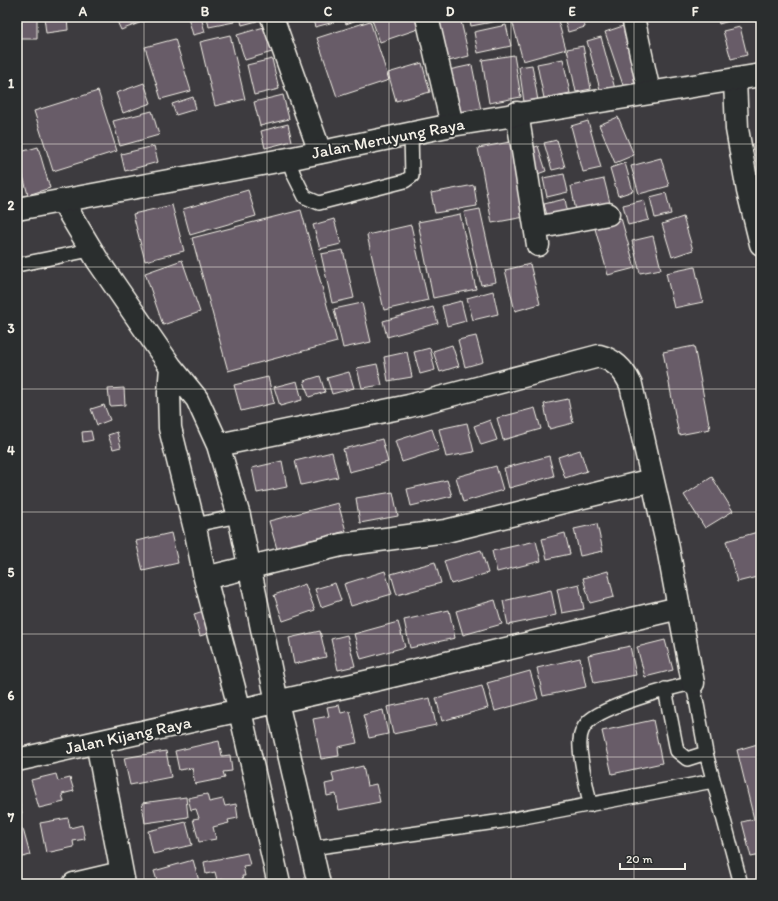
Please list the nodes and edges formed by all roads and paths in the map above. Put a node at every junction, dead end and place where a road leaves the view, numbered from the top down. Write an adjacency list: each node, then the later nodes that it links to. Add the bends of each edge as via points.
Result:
1 (272, 17): 10 (street)
2 (427, 17): 8 (street)
3 (633, 17): 6 (street)
4 (761, 75): 5 (street, Jalan Meruyung Raya)
5 (735, 80): 6 (street, Jalan Meruyung Raya); 15 (street, via 737,129)
6 (650, 92): 7 (street, Jalan Meruyung Raya)
7 (517, 113): 8 (street, Jalan Meruyung Raya); 14 (street, via 537,236)
8 (452, 125): 9 (street, Jalan Meruyung Raya)
9 (411, 133): 10 (street, Jalan Meruyung Raya); 11 (lane, via 412,176 319,203 305,197)
10 (320, 152): 11 (street, Jalan Meruyung Raya)
11 (288, 159): 12 (street, Jalan Meruyung Raya)
12 (62, 201): 13 (street, Jalan Meruyung Raya); 16 (street)
13 (17, 209)
14 (608, 214)
15 (761, 244)
16 (90, 250): 17 (lane); 18 (street)
17 (17, 265)
18 (171, 367): 19 (street, via 197,399); 22 (street, via 170,428)
19 (218, 445): 20 (street, via 408,406 599,356 617,364 627,375); 21 (street)
20 (652, 480): 23 (street, via 446,531 341,546); 25 (street)
21 (239, 516): 22 (lane); 23 (street)
22 (194, 524): 24 (street)
23 (249, 567): 24 (street); 28 (street)
24 (205, 578): 29 (street)
25 (679, 608): 26 (street); 28 (street, Jalan Kijang Raya)
26 (693, 683): 27 (lane); 31 (lane)
27 (666, 689): 31 (lane, via 677,751 687,759); 34 (lane, via 602,713 588,722 582,731 579,743)
28 (277, 702): 29 (street, Jalan Kijang Raya); 35 (street)
29 (240, 711): 30 (street, Jalan Kijang Raya); 38 (street)
30 (97, 742): 32 (street, Jalan Kijang Raya); 36 (street)
31 (706, 753): 33 (lane)
32 (17, 760)
33 (713, 781): 34 (lane); 40 (lane)
34 (590, 805): 35 (lane, via 503,821)
35 (311, 848): 39 (street)
36 (122, 879): 37 (street)
37 (74, 884)
38 (279, 884)
39 (319, 884)
40 (741, 884)

